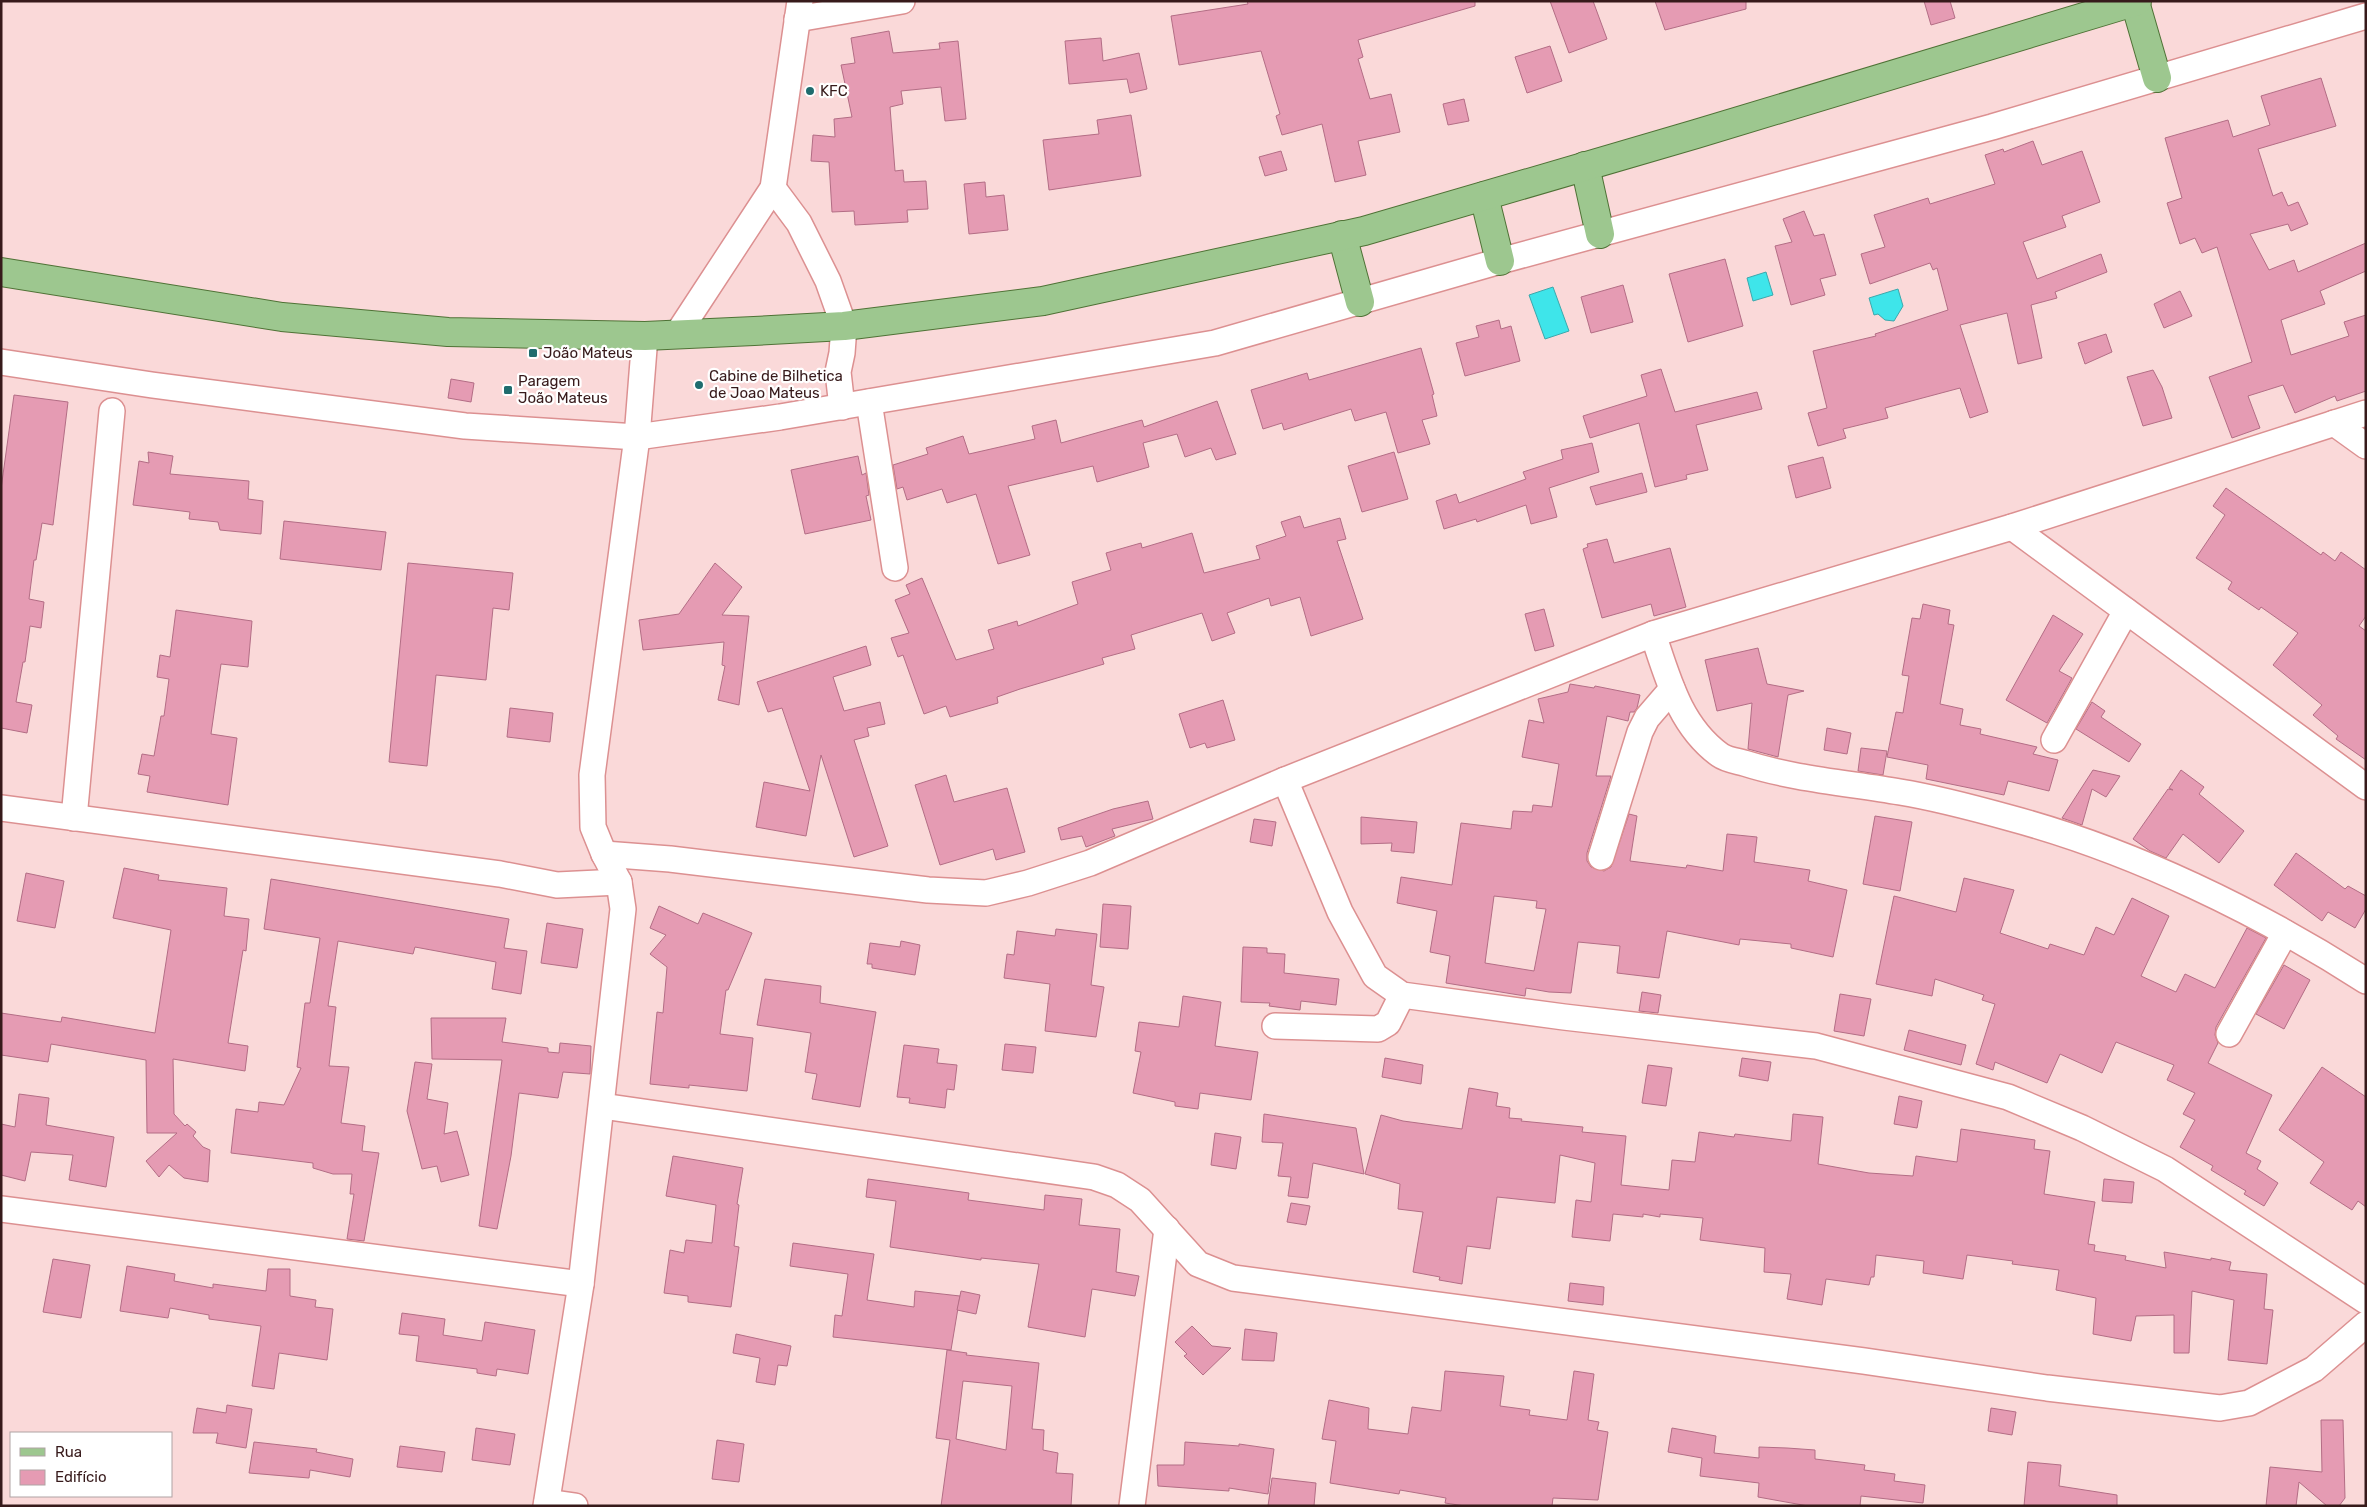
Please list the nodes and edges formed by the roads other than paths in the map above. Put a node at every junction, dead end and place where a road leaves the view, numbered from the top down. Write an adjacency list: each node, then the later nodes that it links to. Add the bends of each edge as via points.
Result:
1 (902, 1): 3 (street)
2 (2136, 2): 5 (main road); 6 (main road)
3 (799, 10): 7 (street)
4 (2366, 16): 5 (street)
5 (2157, 78): 9 (street, via 1992,127)
6 (1585, 166): 8 (main road); 9 (main road)
7 (773, 188): 14 (street, via 799,223 828,281); 15 (street)
8 (1484, 196): 10 (main road); 11 (main road)
9 (1600, 234): 11 (street)
10 (1342, 236): 13 (main road); 14 (main road, via 1043,301)
11 (1500, 261): 13 (street)
12 (1, 272): 16 (main road, via 282,317 448,332)
13 (1360, 302): 18 (street, via 1216,344)
14 (844, 326): 15 (main road); 19 (street, via 838,372)
15 (678, 333): 16 (main road)
16 (645, 336): 23 (street)
17 (1, 362): 23 (street, via 465,426)
18 (869, 402): 19 (street); 26 (street)
19 (842, 407): 23 (street)
20 (112, 411): 34 (street)
21 (2366, 413): 22 (street)
22 (2334, 423): 24 (street); 25 (street)
23 (637, 437): 35 (street, via 592,774 593,827)
24 (2366, 446)
25 (2012, 527): 27 (street); 28 (street)
26 (895, 568)
27 (2126, 611): 30 (street); 32 (street)
28 (1653, 634): 29 (street); 31 (street)
29 (1672, 689): 36 (street, via 1647,718 1640,732); 38 (street, via 1698,736 1722,757 1762,769 1903,792 2011,818 2098,847 2183,881)
30 (2054, 740)
31 (1285, 780): 35 (street, via 1090,863 1028,883 986,892 928,890); 40 (street, via 1340,912 1374,976)
32 (2366, 787)
33 (1, 808): 34 (street)
34 (74, 818): 37 (street, via 500,874 558,885)
35 (604, 854): 37 (street)
36 (1601, 858)
37 (619, 882): 43 (street, via 623,909)
38 (2285, 933): 39 (street); 42 (street)
39 (2366, 981)
40 (1402, 995): 41 (street, via 1388,1023 1378,1029); 47 (street, via 1816,1046 2008,1097 2082,1128 2165,1169)
41 (1275, 1026)
42 (2229, 1034)
43 (602, 1106): 45 (street, via 1094,1176 1117,1185 1140,1200); 46 (street)
44 (1, 1209): 46 (street)
45 (1167, 1230): 48 (street, via 1198,1264 1233,1278 2047,1388 2220,1408 2249,1403 2314,1369); 51 (street)
46 (581, 1284): 49 (street)
47 (2366, 1301)
48 (2366, 1324)
49 (546, 1504): 50 (street)
50 (575, 1506)
51 (1132, 1506)

